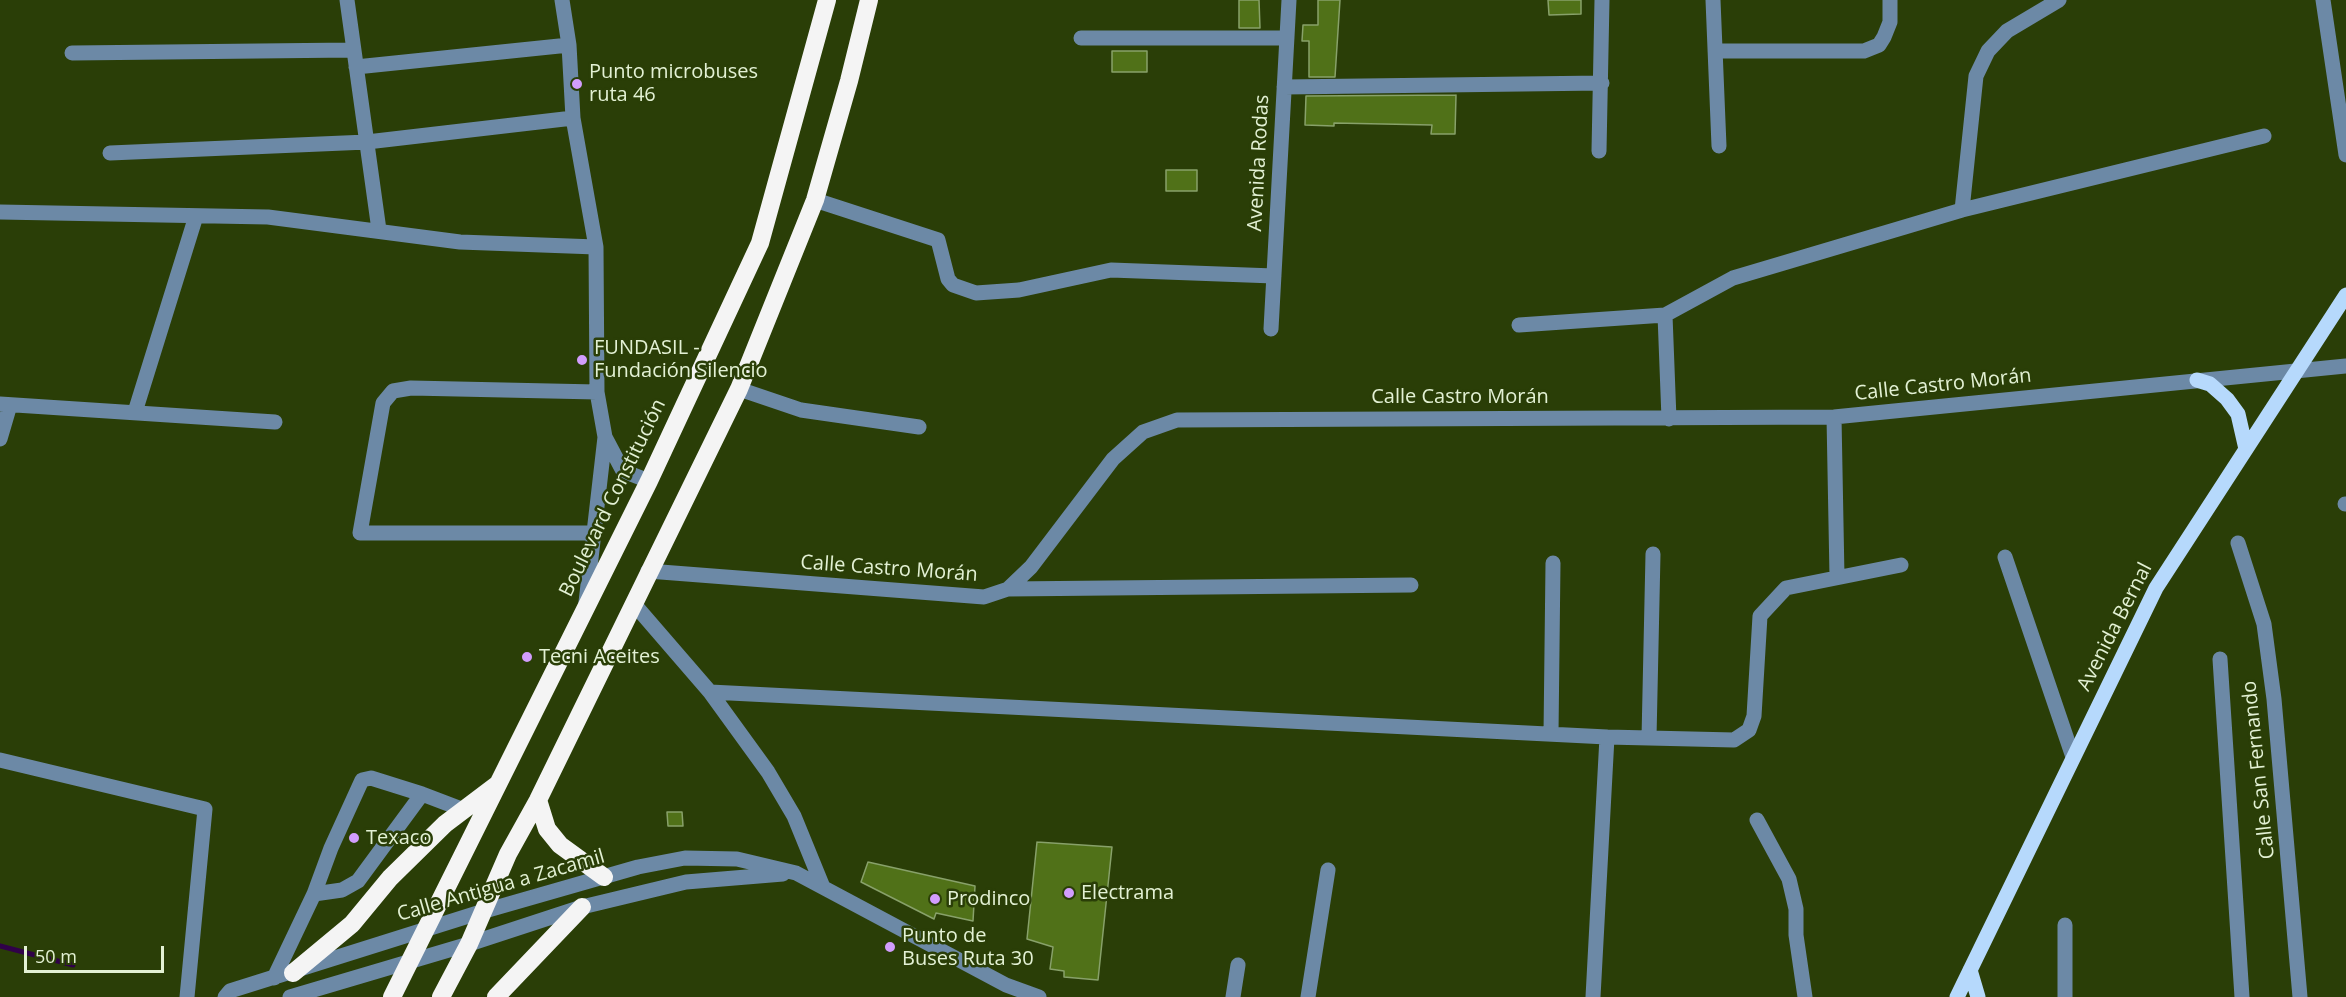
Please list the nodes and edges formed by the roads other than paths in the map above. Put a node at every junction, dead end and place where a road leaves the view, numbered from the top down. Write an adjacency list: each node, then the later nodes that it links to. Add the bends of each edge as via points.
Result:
1 (347, 0): 14 (street)
2 (562, 0): 13 (street)
3 (827, 0): 52 (highway, Boulevard Constitución, via 759,243)
4 (869, 0): 27 (highway)
5 (1289, 0): 12 (street, Avenida Rodas)
6 (1602, 0): 18 (street)
7 (1713, 0): 15 (street)
8 (1890, 0): 15 (street, via 1890,22 1884,37 1879,45 1864,51)
9 (2059, 0): 28 (street, via 2007,31 1988,51 1976,76)
10 (2324, 0): 26 (street)
11 (1081, 38): 12 (street)
12 (1287, 38): 19 (street, Avenida Rodas)
13 (569, 45): 17 (street); 20 (street)
14 (352, 50): 16 (street); 17 (street)
15 (1715, 51): 23 (street)
16 (72, 53)
17 (356, 67): 22 (street)
18 (1602, 83): 19 (street); 24 (street)
19 (1284, 87): 33 (street, Avenida Rodas)
20 (573, 118): 22 (street); 32 (street)
21 (2264, 136): 28 (street)
22 (367, 142): 25 (street); 31 (street)
23 (1719, 146)
24 (1599, 151)
25 (110, 153)
26 (2346, 155)
27 (815, 200): 33 (street, via 938,240 948,279 953,285 976,293 1019,290 1111,270); 41 (highway)
28 (1962, 210): 35 (street, via 1733,278)
29 (0, 212): 30 (street)
30 (196, 216): 31 (street, via 268,217); 44 (street)
31 (379, 230): 32 (street, via 460,242)
32 (596, 247): 42 (street)
33 (1274, 276): 37 (street, Avenida Rodas)
34 (2346, 295): 39 (main road, Avenida Bernal)
35 (1665, 315): 36 (street); 46 (street)
36 (1519, 325)
37 (1271, 329)
38 (2346, 366): 39 (street, Calle Castro Morán)
39 (2297, 370): 40 (street, Calle Castro Morán); 51 (main road, Avenida Bernal)
40 (2197, 380): 45 (street, Calle Castro Morán); 51 (main road, via 2210,384 2238,414)
41 (739, 389): 48 (street, via 801,410); 59 (highway)
42 (597, 392): 49 (street); 53 (street, via 411,388 393,391 382,403 360,533)
43 (5, 405): 44 (street); 50 (street)
44 (135, 412): 47 (street)
45 (1834, 417): 46 (street, Calle Castro Morán); 60 (street)
46 (1669, 419): 62 (street, Calle Castro Morán, via 1177,420 1143,432 1113,459 1031,567)
47 (275, 423)
48 (919, 426)
49 (605, 437): 52 (street, via 623,471); 53 (street)
50 (0, 439)
51 (2246, 449): 70 (main road, Avenida Bernal, via 2156,588)
52 (649, 481): 64 (highway, Boulevard Constitución)
53 (595, 533): 64 (street)
54 (2238, 543): 108 (street, Calle San Fernando, via 2264,624)
55 (1653, 554): 69 (street)
56 (2005, 557): 70 (street)
57 (1553, 563): 67 (street)
58 (1901, 565): 60 (street)
59 (648, 572): 62 (street, Calle Castro Morán, via 945,597 984,597); 63 (highway)
60 (1837, 577): 69 (street, via 1786,588 1760,616 1754,716 1749,730 1734,740)
61 (1412, 585): 62 (street)
62 (1008, 589)
63 (634, 604): 66 (street); 74 (highway)
64 (586, 605): 72 (highway, Boulevard Constitución)
65 (2220, 659): 107 (street)
66 (710, 692): 67 (street); 80 (street, via 768,772 794,816)
67 (1551, 734): 68 (street)
68 (1607, 737): 69 (street); 102 (street)
69 (1649, 738)
70 (2073, 757): 89 (main road, Avenida Bernal)
71 (0, 760): 93 (street, via 204,809)
72 (502, 781): 75 (highway); 85 (highway, Boulevard Constitución)
73 (422, 794): 75 (street); 81 (street, via 358,881 342,890); 81 (street, via 371,778 362,780)
74 (538, 800): 79 (highway, via 547,829 560,845); 83 (highway)
75 (464, 810): 90 (highway, via 390,878 352,924)
76 (1757, 820): 103 (street, via 1789,879)
77 (1328, 870): 101 (street)
78 (796, 873): 79 (street, Calle Antigua a Zacamil, via 736,859 685,858); 80 (street, Calle Antigua a Zacamil); 82 (street, via 686,882)
79 (604, 877): 83 (street, Calle Antigua a Zacamil)
80 (823, 887): 92 (street, Calle Antigua a Zacamil)
81 (314, 894): 91 (street)
82 (582, 907): 86 (street); 98 (highway)
83 (481, 912): 85 (street, Calle Antigua a Zacamil); 86 (highway)
84 (2065, 925): 106 (street)
85 (424, 929): 87 (highway, Boulevard Constitución); 90 (street, Calle Antigua a Zacamil)
86 (469, 944): 87 (street); 97 (highway)
87 (409, 962): 95 (street); 96 (highway, Boulevard Constitución)
88 (1238, 965): 100 (street)
89 (1970, 970): 104 (main road, Avenida Bernal); 105 (main road)
90 (293, 973): 91 (street, Calle Antigua a Zacamil)
91 (274, 978): 94 (street, Calle Antigua a Zacamil, via 230,991)
92 (1002, 991): 99 (street, Calle Antigua a Zacamil)
93 (187, 997)
94 (225, 997)
95 (290, 997)
96 (392, 997)
97 (441, 997)
98 (496, 997)
99 (1039, 997)
100 (1233, 997)
101 (1308, 997)
102 (1593, 997)
103 (1805, 997)
104 (1957, 997)
105 (1978, 997)
106 (2065, 997)
107 (2242, 997)
108 (2300, 997)

